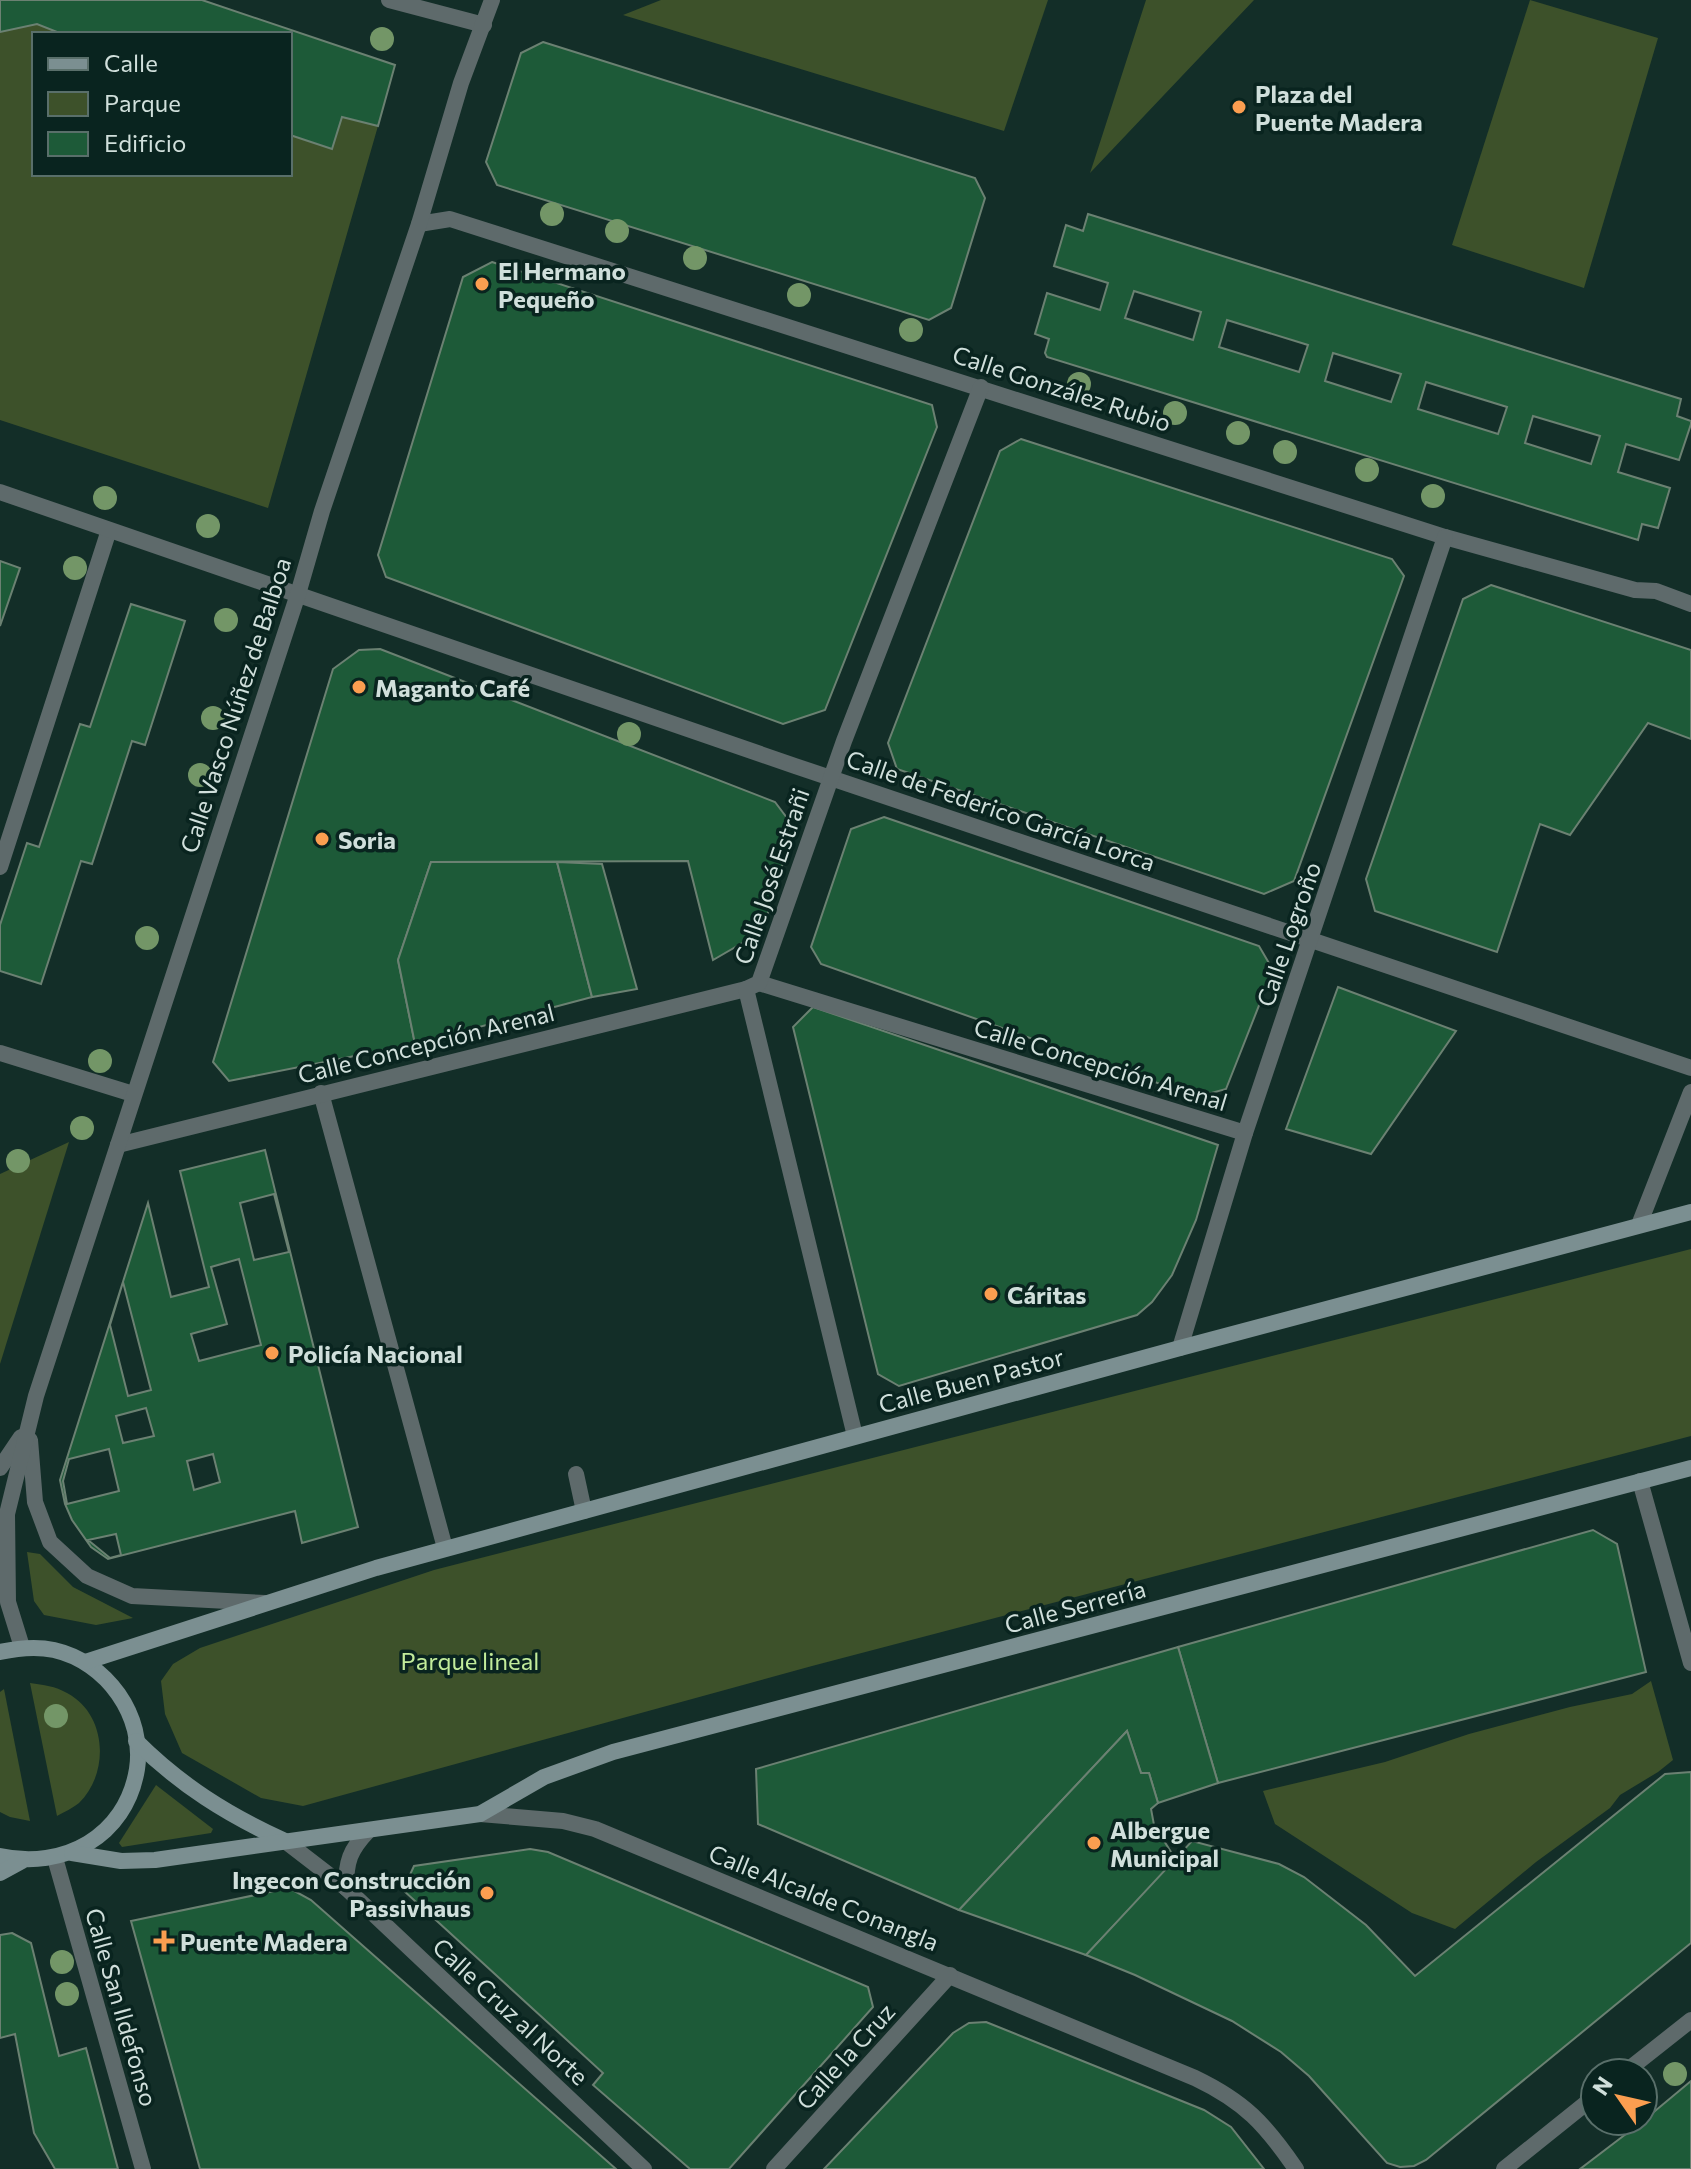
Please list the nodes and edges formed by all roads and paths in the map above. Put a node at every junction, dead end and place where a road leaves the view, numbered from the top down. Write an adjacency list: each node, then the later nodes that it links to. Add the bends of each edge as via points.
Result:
1 (389, 0): 3 (street)
2 (492, 0): 3 (street, Calle Vasco Núñez de Balboa)
3 (484, 25): 4 (street, Calle Vasco Núñez de Balboa)
4 (419, 224): 5 (street, Calle González Rubio, via 450,219); 9 (street, Calle Vasco Núñez de Balboa)
5 (981, 387): 8 (street, Calle González Rubio); 11 (street, Calle José Estrañi)
6 (0, 492): 7 (street, Calle de Federico García Lorca)
7 (109, 530): 9 (street, Calle de Federico García Lorca); 12 (street)
8 (1445, 537): 10 (street, Calle González Rubio); 13 (street, Calle Logroño)
9 (298, 594): 11 (street, Calle de Federico García Lorca); 19 (street, Calle Vasco Núñez de Balboa)
10 (1691, 604)
11 (831, 778): 13 (street, Calle de Federico García Lorca); 14 (street, Calle José Estrañi)
12 (0, 867)
13 (1311, 940): 16 (street, Calle de Federico García Lorca); 20 (street, Calle Logroño)
14 (753, 986): 18 (street, Calle Concepción Arenal); 20 (street, Calle Concepción Arenal); 26 (street, Calle José Estrañi)
15 (0, 1053): 19 (street)
16 (1691, 1068)
17 (1691, 1092): 23 (street)
18 (321, 1093): 21 (street, Calle Concepción Arenal); 32 (street)
19 (133, 1094): 21 (street, Calle Vasco Núñez de Balboa)
20 (1245, 1133): 24 (street, Calle Logroño)
21 (118, 1145): 25 (street, Calle Vasco Núñez de Balboa)
22 (1691, 1212): 23 (main road, Calle Buen Pastor)
23 (1639, 1225): 24 (main road, Calle Buen Pastor)
24 (1180, 1348): 26 (main road, Calle Buen Pastor)
25 (29, 1426): 27 (street); 33 (street, Calle Vasco Núñez de Balboa, via 35,1502 50,1542); 35 (street, Calle Vasco Núñez de Balboa, via 7,1514 8,1602)
26 (855, 1436): 31 (main road, Calle Buen Pastor)
27 (0, 1468)
28 (1691, 1468): 30 (main road, Calle Serrería)
29 (576, 1474): 31 (street)
30 (1640, 1481): 38 (street); 40 (main road, Calle Serrería, via 613,1752 544,1777)
31 (584, 1511): 32 (main road, Calle Buen Pastor)
32 (445, 1548): 34 (main road, Calle Buen Pastor)
33 (87, 1576): 34 (street, Calle Buen Pastor, via 132,1596)
34 (265, 1603): 37 (main road, Calle Buen Pastor)
35 (22, 1647): 36 (main road); 37 (main road, via 54,1650)
36 (0, 1652)
37 (85, 1662): 39 (main road, via 120,1695)
38 (1691, 1663)
39 (136, 1741): 42 (main road, via 193,1792); 43 (main road, via 137,1769 129,1796 96,1839)
40 (480, 1814): 41 (main road, Calle Alcalde Conangla); 49 (street, Calle Alcalde Conangla, via 595,1829)
41 (368, 1831): 42 (main road, Calle Alcalde Conangla); 48 (street, via 346,1864)
42 (285, 1841): 43 (main road, Calle Alcalde Conangla, via 155,1860); 48 (street, Calle Cruz al Norte)
43 (72, 1853): 45 (main road)
44 (0, 1856): 46 (main road)
45 (55, 1858): 46 (main road); 53 (street, Calle San Ildefonso)
46 (22, 1861): 47 (main road)
47 (0, 1873)
48 (346, 1888): 54 (street, Calle Cruz al Norte)
49 (950, 1975): 55 (street, Calle la Cruz); 56 (street, Calle Alcalde Conangla, via 1225,2092 1247,2108)
50 (1691, 2020): 51 (street)
51 (1644, 2057)
52 (1579, 2109): 57 (street)
53 (143, 2169)
54 (644, 2169)
55 (774, 2169)
56 (1296, 2169)
57 (1504, 2169)

